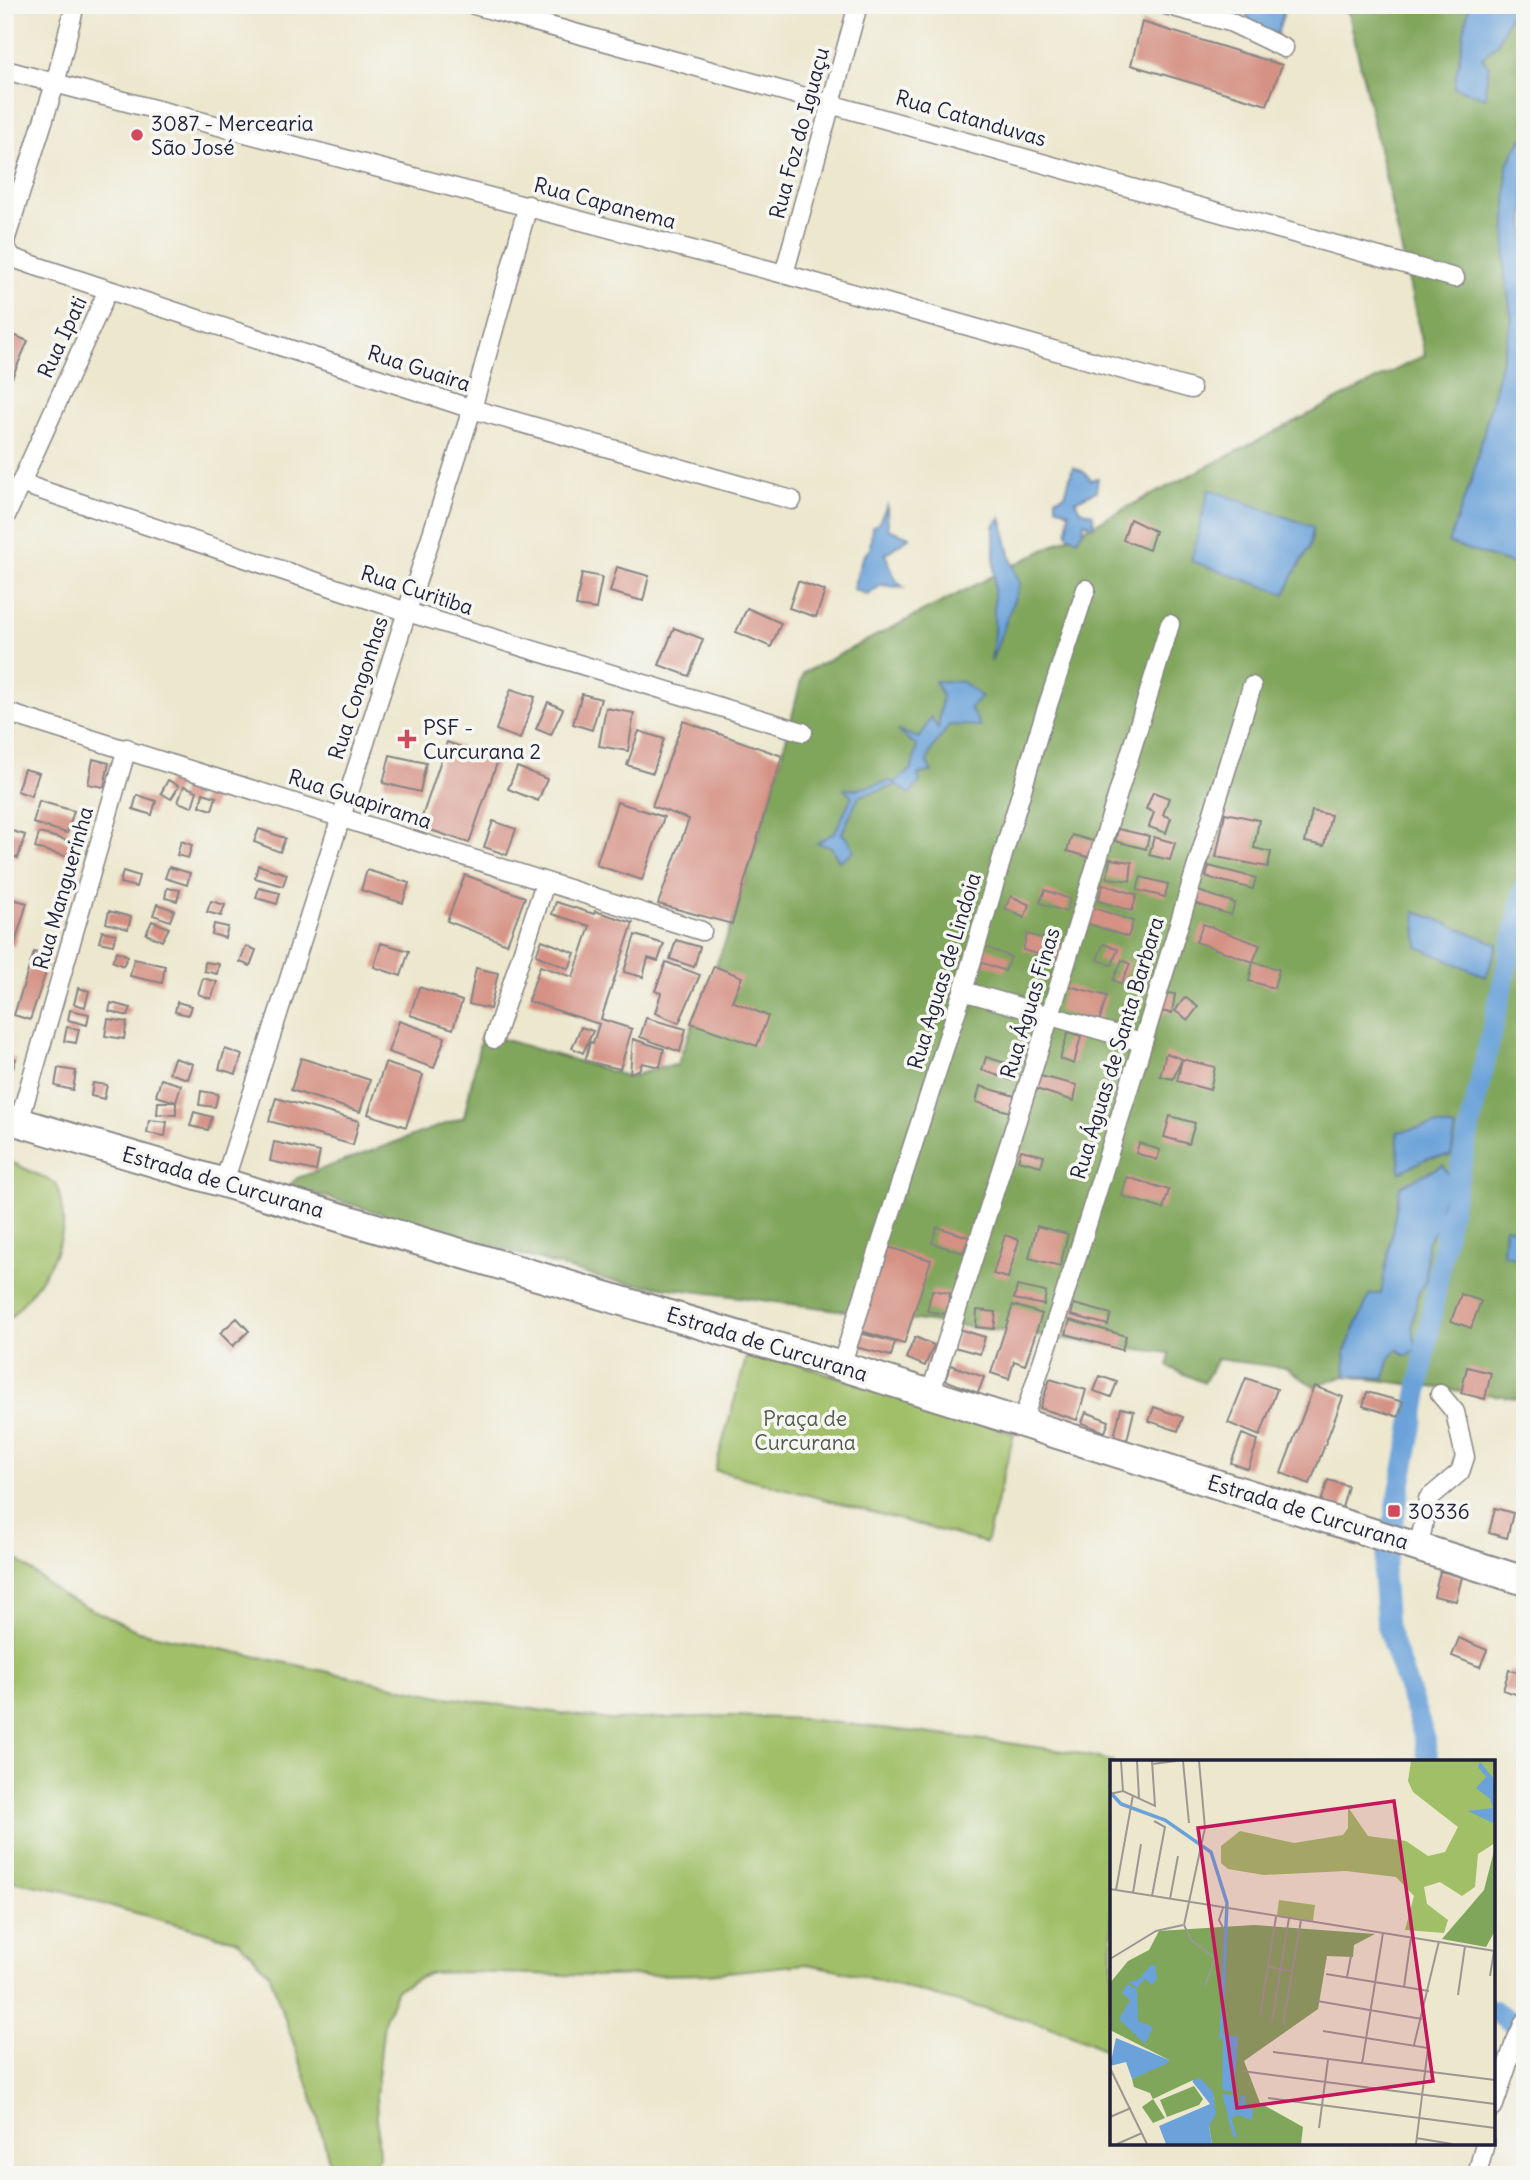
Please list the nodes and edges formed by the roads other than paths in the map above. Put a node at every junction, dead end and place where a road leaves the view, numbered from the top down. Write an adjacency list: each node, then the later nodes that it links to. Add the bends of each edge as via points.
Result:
1 (75, 5): 7 (street)
2 (474, 5): 8 (street, Rua Catanduvas)
3 (858, 5): 8 (street, Rua Foz do Iguaçu)
4 (1166, 5): 5 (street, via 1230,22)
5 (1283, 48)
6 (5, 70): 7 (street, Rua Capanema)
7 (55, 84): 9 (street, Rua Capanema); 10 (street)
8 (831, 103): 12 (street, Rua Foz do Iguaçu); 13 (street, Rua Catanduvas)
9 (528, 205): 12 (street, Rua Capanema); 16 (street, Rua Congonhas)
10 (5, 242)
11 (5, 247): 14 (street, Rua Guaira, via 13,258)
12 (784, 274): 15 (street, Rua Capanema)
13 (1455, 278)
14 (108, 290): 16 (street, Rua Guaira); 17 (street, Rua Ipati)
15 (1191, 389)
16 (472, 409): 18 (street, Rua Guaira); 21 (street, Rua Congonhas)
17 (20, 483): 19 (street, Rua Ipati); 21 (street, Rua Curitiba)
18 (792, 500)
19 (5, 517)
20 (1086, 589): 30 (street, Rua Aguas de Lindoia)
21 (407, 612): 25 (street, Rua Curitiba); 27 (street, Rua Congonhas)
22 (1170, 624): 31 (street, Rua Águas Finas)
23 (1252, 686): 33 (street, Rua Águas de Santa Barbara)
24 (5, 712): 26 (street, Rua Guapirama)
25 (803, 732)
26 (127, 748): 27 (street, Rua Guapirama); 34 (street, Rua Manguerinha)
27 (340, 817): 28 (street, Rua Guapirama); 35 (street, Rua Congonhas)
28 (545, 883): 29 (street, Rua Guapirama); 32 (street)
29 (702, 931)
30 (963, 991): 31 (street); 36 (street, Rua Aguas de Lindoia)
31 (1050, 1015): 33 (street); 38 (street, Rua Águas Finas)
32 (494, 1039)
33 (1142, 1042): 39 (street, Rua Águas de Santa Barbara)
34 (12, 1120): 35 (main road, Estrada de Curcurana)
35 (224, 1181): 36 (main road, Estrada de Curcurana)
36 (842, 1366): 38 (main road, Estrada de Curcurana)
37 (1440, 1394): 40 (street, via 1455,1412 1465,1457 1460,1472 1427,1499)
38 (930, 1395): 39 (main road, Estrada de Curcurana)
39 (1023, 1423): 40 (main road, Estrada de Curcurana)
40 (1413, 1545): 41 (main road, Estrada de Curcurana)
41 (1525, 1581)
42 (1525, 2021): 43 (street)
43 (1495, 2102)
44 (1484, 2145): 45 (street)
45 (1477, 2175)

